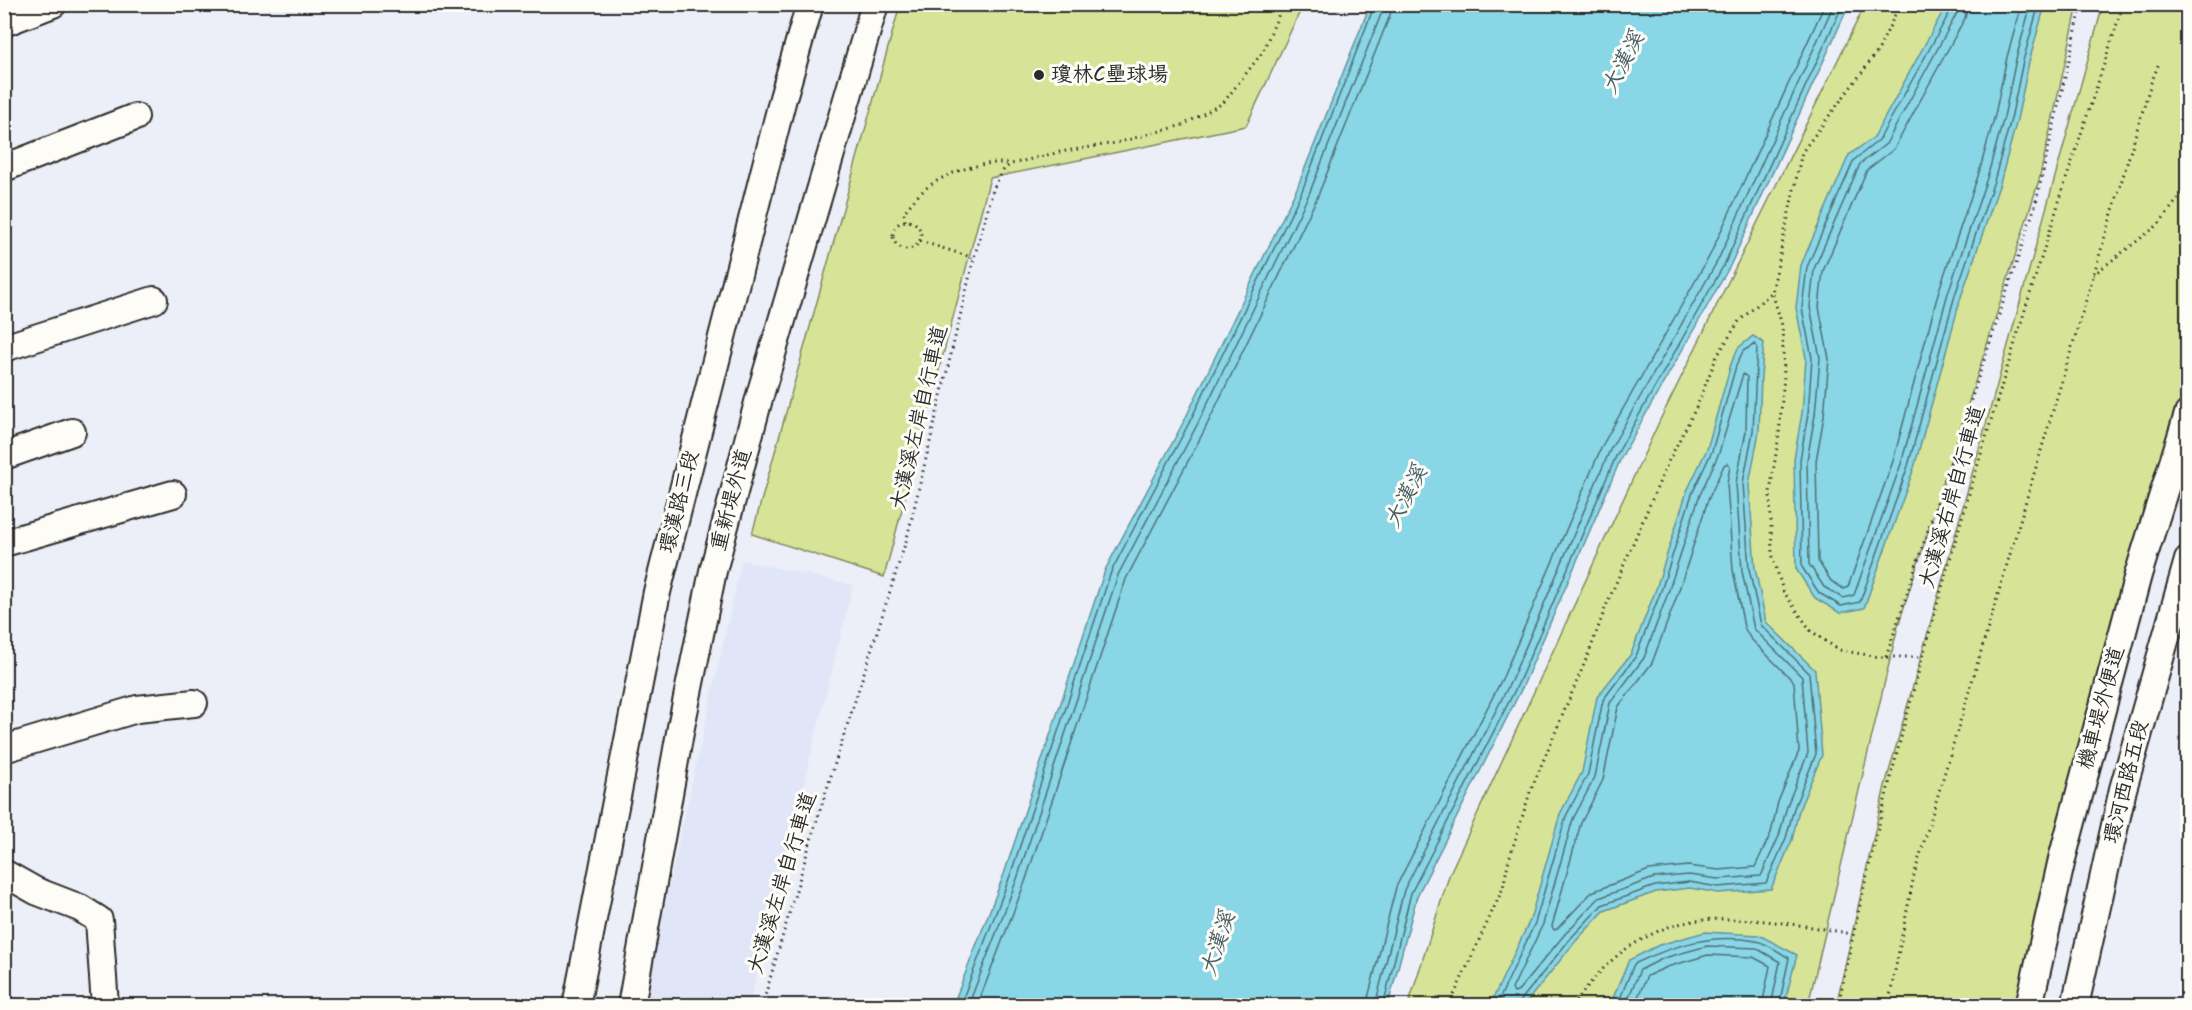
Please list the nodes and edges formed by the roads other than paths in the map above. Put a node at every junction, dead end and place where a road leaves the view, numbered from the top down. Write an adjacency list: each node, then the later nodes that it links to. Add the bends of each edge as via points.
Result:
1 (53, 4): 4 (street)
2 (810, 4): 19 (street, 環漢路三段, via 657,592)
3 (875, 4): 20 (street, 重新堤外道, via 760,394 713,571)
4 (4, 23)
5 (135, 117): 6 (street)
6 (4, 168)
7 (154, 300): 8 (street)
8 (4, 348)
9 (2187, 414): 21 (street, 機車堤外便道, via 2138,575 2061,859)
10 (72, 432): 11 (street)
11 (4, 456)
12 (173, 494): 13 (street)
13 (4, 543)
14 (2187, 560): 22 (street, 環河西路五段, via 2123,789)
15 (194, 703): 16 (street, via 137,709)
16 (4, 749)
17 (4, 873): 18 (street, via 99,920)
18 (105, 1005)
19 (576, 1005)
20 (631, 1005)
21 (2029, 1005)
22 (2075, 1005)

